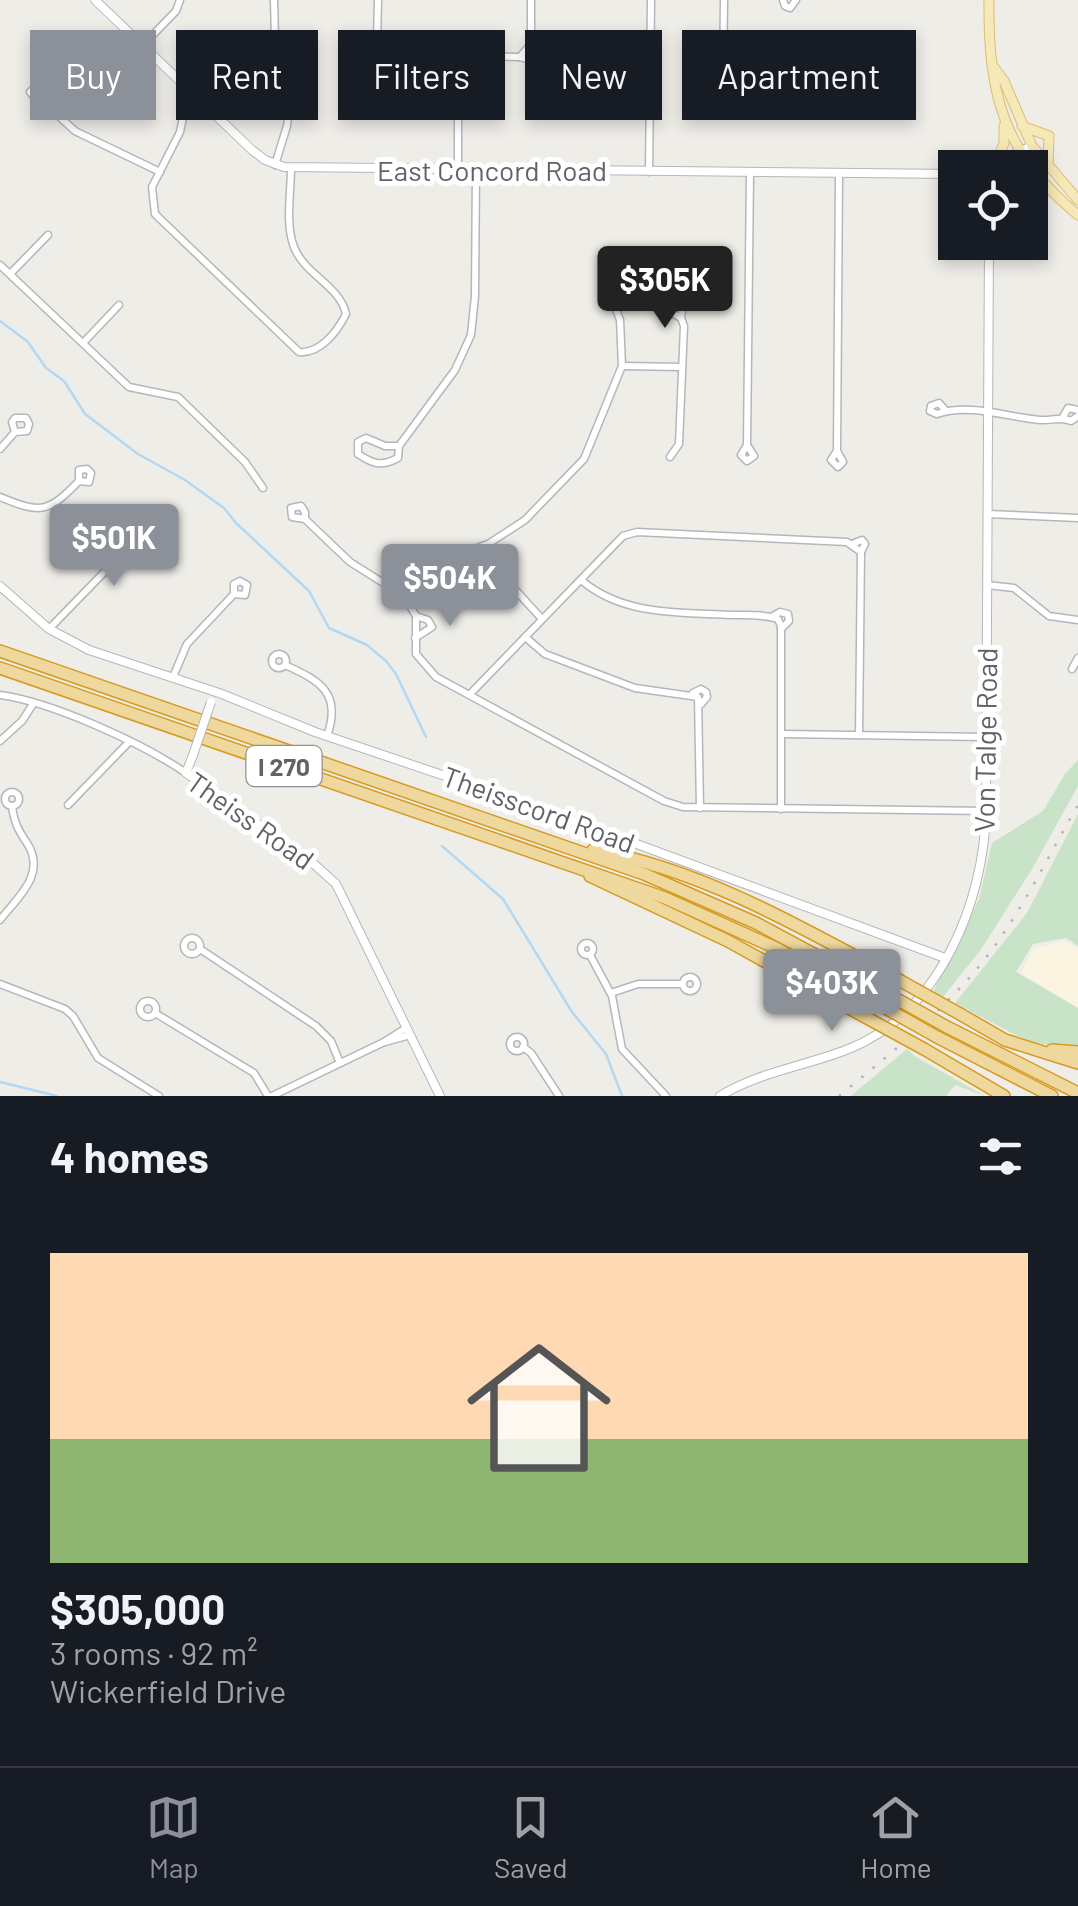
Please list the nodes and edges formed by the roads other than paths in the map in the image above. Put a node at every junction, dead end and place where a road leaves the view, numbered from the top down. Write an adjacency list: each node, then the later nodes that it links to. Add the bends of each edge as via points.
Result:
1 (94, 0): 11 (street, East Concord Road)
2 (180, 0): 14 (street)
3 (274, 0): 31 (street, via 289,110)
4 (378, 0): 12 (street)
5 (532, 0): 15 (street, via 532,44 520,57)
6 (651, 0): 37 (street)
7 (724, 0): 13 (street)
8 (783, 0): 9 (street, via 790,8)
9 (796, 0)
10 (989, 0): 17 (main road)
11 (126, 30)
12 (378, 30)
13 (724, 30)
14 (156, 31)
15 (505, 57)
16 (156, 58): 18 (street, East Concord Road)
17 (993, 66): 19 (main road); 24 (main road)
18 (176, 77)
19 (1004, 118): 26 (main road); 27 (main road)
20 (63, 120): 36 (street)
21 (183, 120): 36 (street)
22 (221, 120): 31 (street, East Concord Road)
23 (458, 120): 34 (street)
24 (1022, 126): 25 (main road); 30 (main road, via 1049,136)
25 (1032, 146): 28 (street); 29 (main road)
26 (1000, 150)
27 (1020, 150)
28 (1023, 150)
29 (1035, 150)
30 (1047, 150)
31 (275, 165): 32 (street, East Concord Road)
32 (291, 168): 34 (street, East Concord Road); 36 (street, via 292,244 346,314 312,352 299,352 155,214 152,187)
33 (1048, 168): 42 (main road)
34 (458, 170): 35 (street, East Concord Road)
35 (476, 170): 37 (street, East Concord Road); 59 (street, via 471,335 455,370)
36 (160, 172)
37 (650, 172): 38 (street, East Concord Road)
38 (750, 173): 39 (street, East Concord Road); 58 (street)
39 (839, 174): 40 (street, East Concord Road); 61 (street)
40 (938, 174)
41 (1048, 187): 43 (main road)
42 (1078, 200)
43 (1078, 215)
44 (48, 236): 47 (street)
45 (990, 260): 55 (street, Von Talge Road)
46 (0, 265): 47 (street)
47 (10, 274): 51 (street)
48 (120, 304): 51 (street)
49 (614, 304): 52 (street)
50 (680, 318): 53 (street)
51 (83, 344): 64 (street, via 128,387 178,397)
52 (622, 366): 53 (street); 75 (street, via 584,459 484,551)
53 (682, 366): 62 (street, via 680,444)
54 (946, 411): 55 (street)
55 (986, 412): 56 (street, via 1045,421 1071,421); 66 (street, Von Talge Road)
56 (1078, 413)
57 (15, 432): 60 (street)
58 (747, 445)
59 (399, 446): 59 (street, via 366,438 358,442 358,454 389,463 398,458)
60 (0, 449)
61 (837, 451)
62 (670, 458)
63 (79, 482): 65 (street, via 54,506 39,510)
64 (264, 488)
65 (0, 497)
66 (987, 514): 67 (street); 71 (street, Von Talge Road)
67 (1077, 516)
68 (304, 519): 74 (street, via 350,562 404,596)
69 (152, 524): 77 (street)
70 (581, 580): 75 (street); 90 (street, via 645,610 778,619); 91 (street, via 623,536 637,532 852,544 861,552)
71 (987, 585): 76 (street, via 1014,588 1049,616); 93 (street, Von Talge Road)
72 (0, 586): 77 (street)
73 (234, 594): 85 (street, via 187,644)
74 (416, 616): 79 (street); 79 (street, via 432,627)
75 (542, 619): 78 (street)
76 (1078, 620)
77 (49, 629): 85 (street)
78 (525, 637): 87 (street); 99 (street, via 545,654 635,688 698,697)
79 (416, 638): 87 (street, via 423,665)
80 (0, 652): 102 (highway, I 270)
81 (1078, 658): 84 (street)
82 (285, 665): 92 (street, via 328,694 333,718)
83 (0, 668): 103 (highway, I 270)
84 (1072, 669)
85 (173, 677): 86 (street)
86 (214, 691): 92 (street, Theisscord Road); 96 (street, bridge)
87 (471, 694): 99 (street, via 664,801)
88 (0, 695): 89 (street, Theiss Road)
89 (34, 704): 94 (street); 95 (street, Theiss Road)
90 (782, 734): 91 (street); 100 (street)
91 (858, 735): 93 (street)
92 (327, 736): 107 (street, Theisscord Road)
93 (986, 737): 101 (street, Von Talge Road)
94 (0, 741)
95 (129, 742): 96 (street, Theiss Road); 97 (street)
96 (186, 773): 112 (street, Theiss Road, via 332,879)
97 (68, 805)
98 (12, 806): 104 (street, via 32,853 32,878)
99 (700, 808): 100 (street)
100 (781, 809): 101 (street)
101 (986, 812): 107 (street, Von Talge Road, via 976,886)
102 (559, 844): 113 (highway, bridge, via 626,856 786,921); 118 (highway, I 270, bridge, via 714,904 810,950)
103 (569, 864): 119 (highway, bridge, via 728,942); 126 (highway, I 270, bridge, via 721,922)
104 (0, 920)
105 (200, 949): 116 (street, via 316,1026)
106 (590, 955): 110 (street)
107 (944, 958): 125 (street, Von Talge Road, via 917,1000 870,1039)
108 (0, 984): 120 (street, via 65,1009 98,1058)
109 (682, 984): 110 (street, via 638,984)
110 (610, 993): 124 (street, via 622,1049)
111 (155, 1013): 121 (street, via 254,1073)
112 (408, 1031): 116 (street); 122 (street, Theiss Road)
113 (1005, 1040): 115 (highway); 117 (highway)
114 (524, 1047): 123 (street)
115 (1078, 1052)
116 (340, 1063): 121 (street)
117 (1078, 1063)
118 (1078, 1093)
119 (1001, 1094)
120 (159, 1096)
121 (270, 1096)
122 (440, 1096)
123 (559, 1096)
124 (666, 1096)
125 (720, 1096)
126 (1052, 1096)

